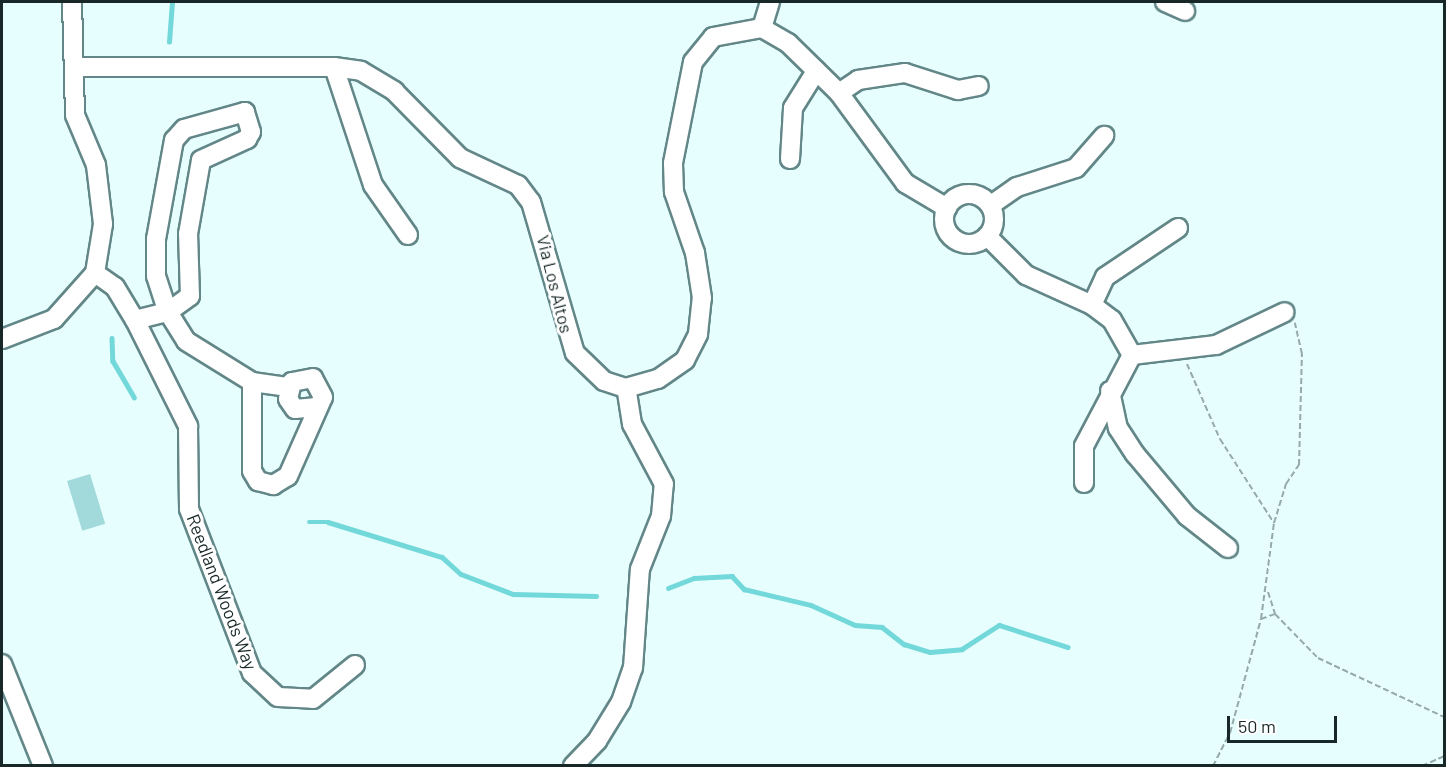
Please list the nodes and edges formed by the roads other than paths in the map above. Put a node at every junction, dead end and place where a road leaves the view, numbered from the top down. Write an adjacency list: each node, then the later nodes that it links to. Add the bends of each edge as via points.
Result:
1 (72, 2): 6 (street)
2 (770, 2): 5 (street)
3 (1165, 2): 4 (street)
4 (1187, 6)
5 (762, 28): 8 (street, via 788,43); 27 (street, via 713,37 693,62 673,163 674,192 695,253 702,298 698,334 685,360 658,379)
6 (74, 67): 7 (street, Via Los Altos); 18 (street, via 75,115 96,165 103,224)
7 (334, 67): 16 (street, via 373,185); 27 (street, Via Los Altos, via 361,71 394,91 460,158 518,185 541,224 575,353 604,381)
8 (816, 71): 10 (street); 12 (street, via 793,108)
9 (979, 86): 10 (street, via 958,90 905,73 858,80)
10 (838, 93): 14 (street, via 905,183)
11 (1104, 136): 13 (street, via 1076,168 1017,187)
12 (790, 159)
13 (991, 205): 14 (street, via 965,194); 17 (street, via 994,224)
14 (946, 208): 17 (street, via 945,223 955,239 974,243)
15 (1178, 228): 19 (street, via 1105,277)
16 (408, 235)
17 (987, 236): 19 (street, via 1026,275)
18 (95, 273): 22 (street, Reedland Woods Way, via 115,287); 23 (street, via 54,319)
19 (1092, 305): 24 (street, via 1112,320)
20 (168, 312): 20 (street, via 192,291 188,234 201,160 247,139 252,132 245,112 184,129 174,140 155,249); 22 (street); 25 (street, via 186,341)
21 (1285, 312): 24 (street, via 1216,345)
22 (135, 320): 33 (street, Reedland Woods Way, via 188,426 189,509 252,673 278,697 313,699)
23 (2, 339)
24 (1132, 355): 28 (street)
25 (252, 382): 26 (street); 29 (street, via 252,471 258,481 273,485 288,476)
26 (289, 387): 29 (street, via 295,408); 29 (street, via 302,376 313,378 323,392)
27 (626, 388): 35 (street, via 632,424 664,484 661,516 640,569 633,668 621,702 597,741)
28 (1110, 391): 30 (street, via 1084,446); 31 (street, via 1118,428 1135,454 1187,516)
29 (317, 408)
30 (1084, 483)
31 (1228, 548)
32 (2, 664): 34 (street)
33 (355, 665)
34 (43, 765)
35 (573, 765)

